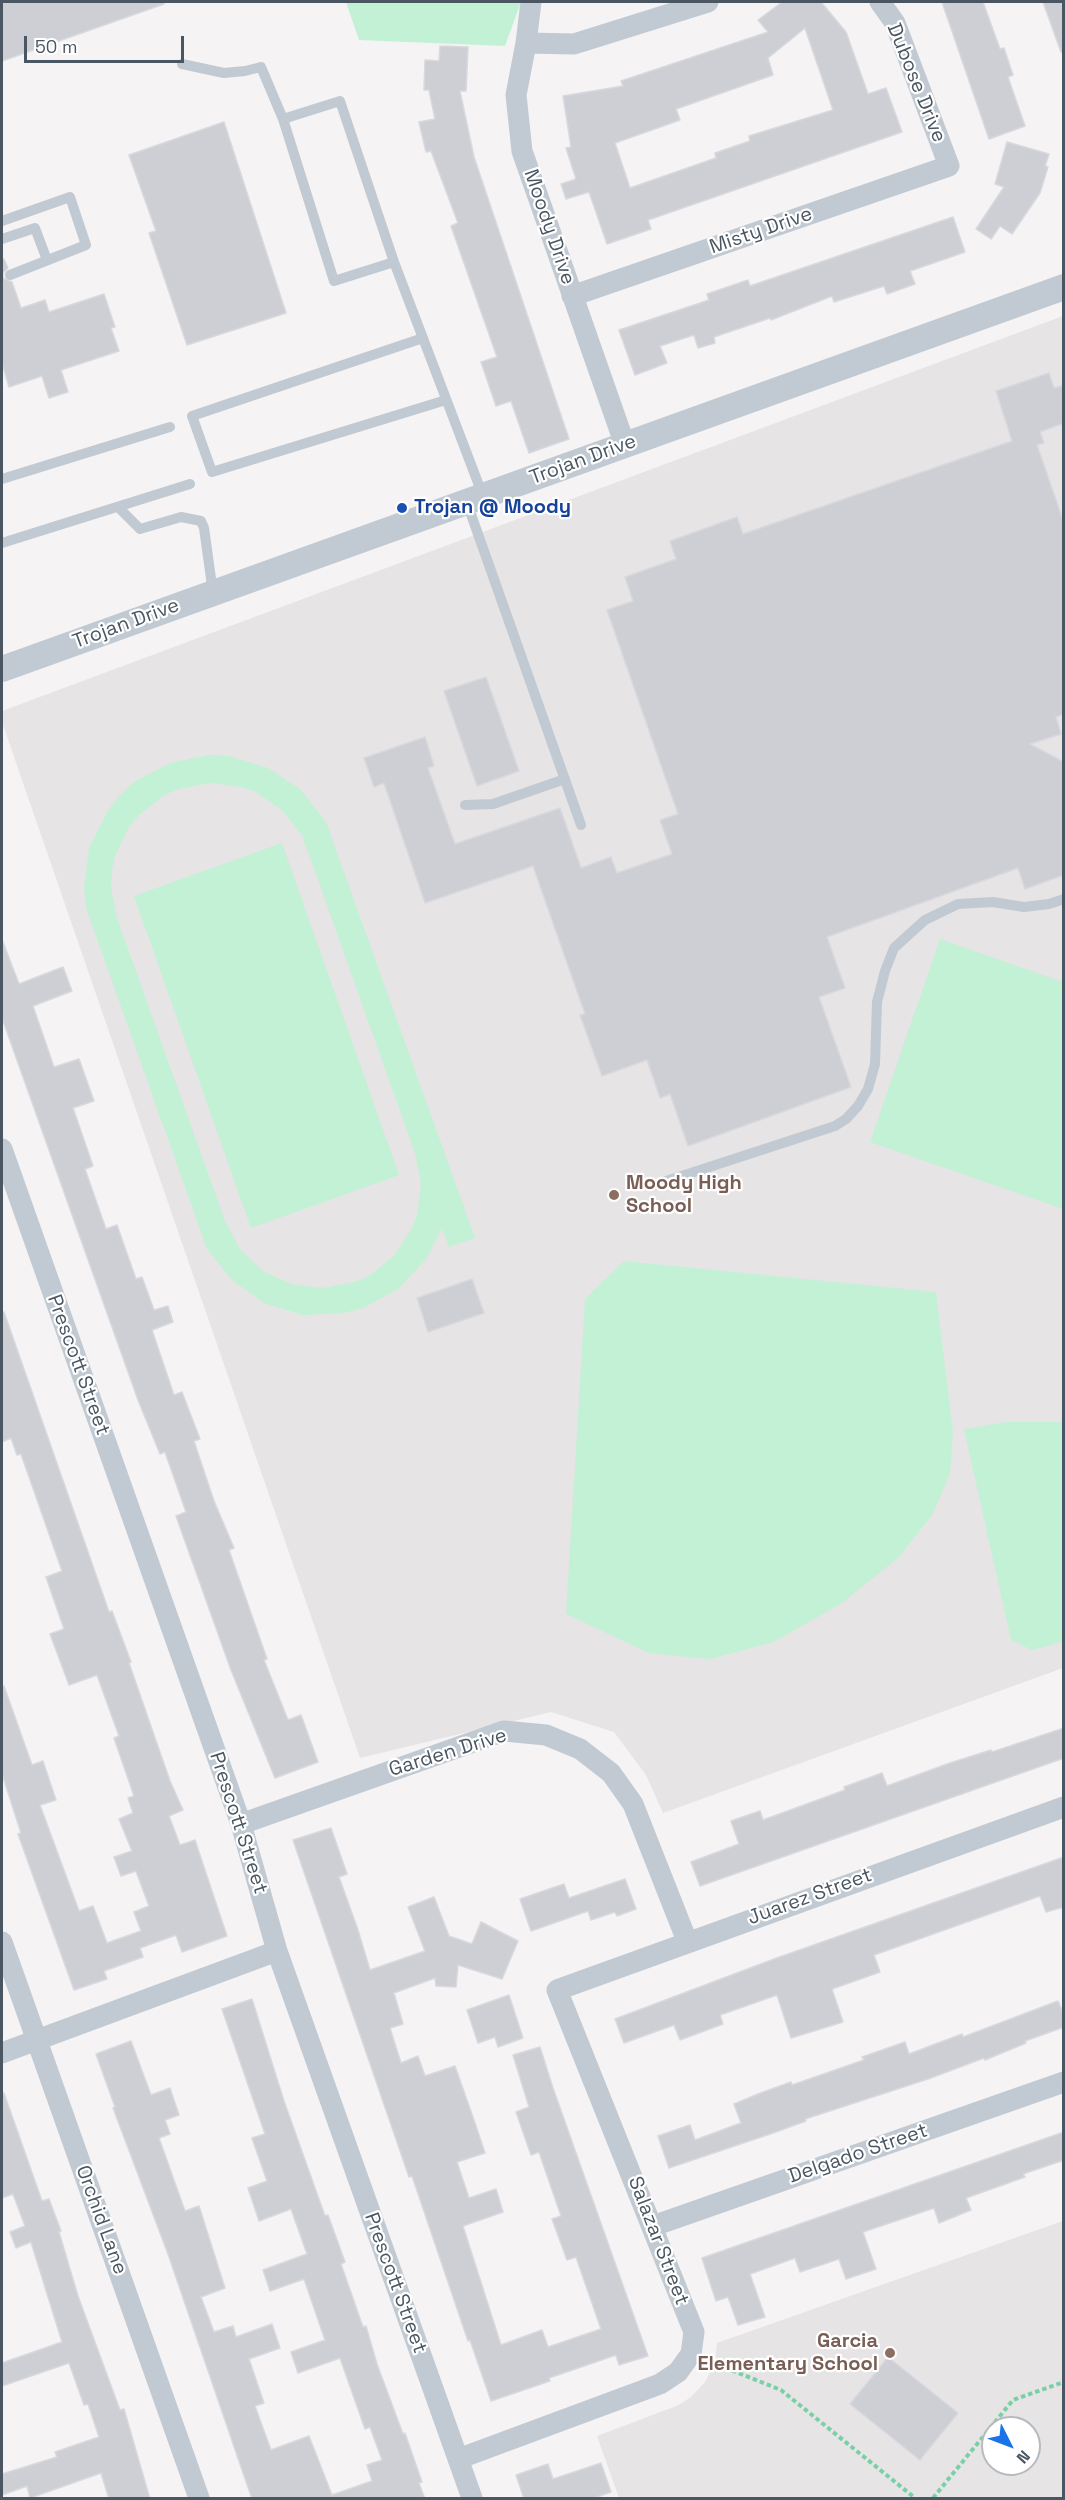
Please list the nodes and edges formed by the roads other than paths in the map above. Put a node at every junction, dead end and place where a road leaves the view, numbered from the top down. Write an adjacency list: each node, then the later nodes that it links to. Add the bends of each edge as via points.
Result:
1 (531, 2): 4 (street, Moody Drive)
2 (708, 2): 4 (street, via 574,44)
3 (880, 2): 7 (street, Dubose Drive, via 895,23)
4 (526, 43): 14 (street, Moody Drive, via 516,95 522,151)
5 (182, 64): 6 (lane, via 224,73 261,67)
6 (282, 119): 11 (lane, via 340,101); 11 (lane, via 334,281)
7 (949, 166): 14 (street, Misty Drive)
8 (2, 221): 10 (lane, via 70,197 86,245)
9 (2, 239): 10 (lane, via 35,228)
10 (47, 260): 12 (lane)
11 (394, 262): 15 (lane)
12 (10, 274)
13 (1064, 287): 18 (street, Trojan Drive)
14 (573, 296): 18 (street, Moody Drive)
15 (423, 338): 16 (lane); 16 (lane, via 192,416 212,472)
16 (446, 400): 21 (lane)
17 (170, 427): 19 (lane)
18 (625, 445): 21 (street, Trojan Drive)
19 (2, 479)
20 (190, 484): 22 (lane)
21 (475, 499): 24 (street, Trojan Drive); 26 (lane)
22 (119, 507): 23 (lane); 24 (lane, via 140,529 181,517 201,521)
23 (2, 543)
24 (213, 593): 25 (street, Trojan Drive)
25 (2, 669)
26 (565, 779): 27 (lane, via 493,804); 28 (lane)
27 (465, 805)
28 (581, 825)
29 (1064, 899): 31 (lane, via 1024,907 993,902 958,904 925,920 894,948 877,1002 875,1064 868,1089 846,1119 835,1126)
30 (2, 1149): 33 (street, Prescott Street)
31 (651, 1186)
32 (1064, 1807): 34 (street, Juarez Street)
33 (241, 1824): 34 (street, Garden Drive, via 504,1731 546,1735 580,1749 617,1780 633,1804); 36 (street, Prescott Street)
34 (687, 1941): 37 (street, Juarez Street)
35 (2, 1942): 38 (street, Orchid Lane)
36 (277, 1951): 38 (street); 42 (street, Prescott Street)
37 (557, 1990): 41 (street, Salazar Street)
38 (37, 2039): 39 (street); 43 (street, Orchid Lane)
39 (2, 2052)
40 (1064, 2082): 41 (street, Delgado Street)
41 (653, 2226): 42 (street, Salazar Street, via 694,2332 691,2354 678,2372 660,2384)
42 (458, 2459): 44 (street, Prescott Street)
43 (199, 2499)
44 (472, 2499)

